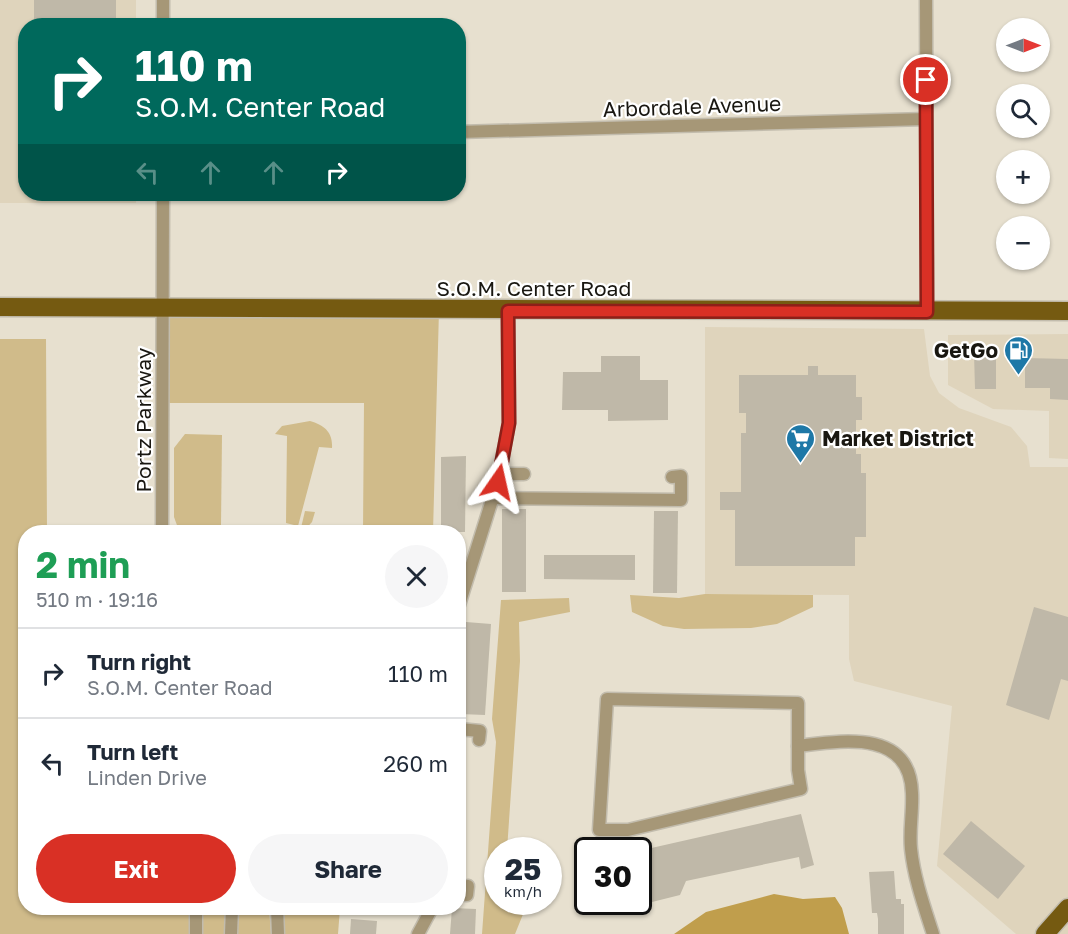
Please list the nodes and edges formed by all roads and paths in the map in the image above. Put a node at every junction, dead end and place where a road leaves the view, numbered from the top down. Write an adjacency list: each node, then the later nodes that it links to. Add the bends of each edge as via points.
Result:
1 (163, 0): 3 (street)
2 (926, 0): 4 (street)
3 (163, 18)
4 (926, 119): 5 (street, Arbordale Avenue); 11 (street)
5 (466, 132)
6 (163, 201): 8 (street, Portz Parkway)
7 (0, 308): 8 (main road, S.O.M. Center Road)
8 (163, 308): 9 (main road, S.O.M. Center Road); 16 (street, Portz Parkway)
9 (508, 311): 11 (main road, S.O.M. Center Road); 12 (street, via 509,423)
10 (1068, 311): 11 (main road, S.O.M. Center Road)
11 (927, 312)
12 (500, 474): 13 (street); 15 (street)
13 (524, 474)
14 (672, 477): 15 (street, via 681,476 681,500)
15 (492, 498): 17 (street)
16 (162, 525)
17 (466, 582)
18 (466, 730): 19 (street, via 480,731)
19 (479, 740)
20 (798, 746): 20 (street, via 801,789 627,830 599,830 607,699 798,703); 30 (street, via 864,741 886,749 901,763 912,791 914,870)
21 (1068, 908): 31 (main road)
22 (196, 915): 26 (street)
23 (232, 915): 27 (street)
24 (277, 915): 28 (street)
25 (428, 915): 29 (street)
26 (196, 934)
27 (231, 934)
28 (278, 934)
29 (418, 934)
30 (933, 934)
31 (1045, 934)

